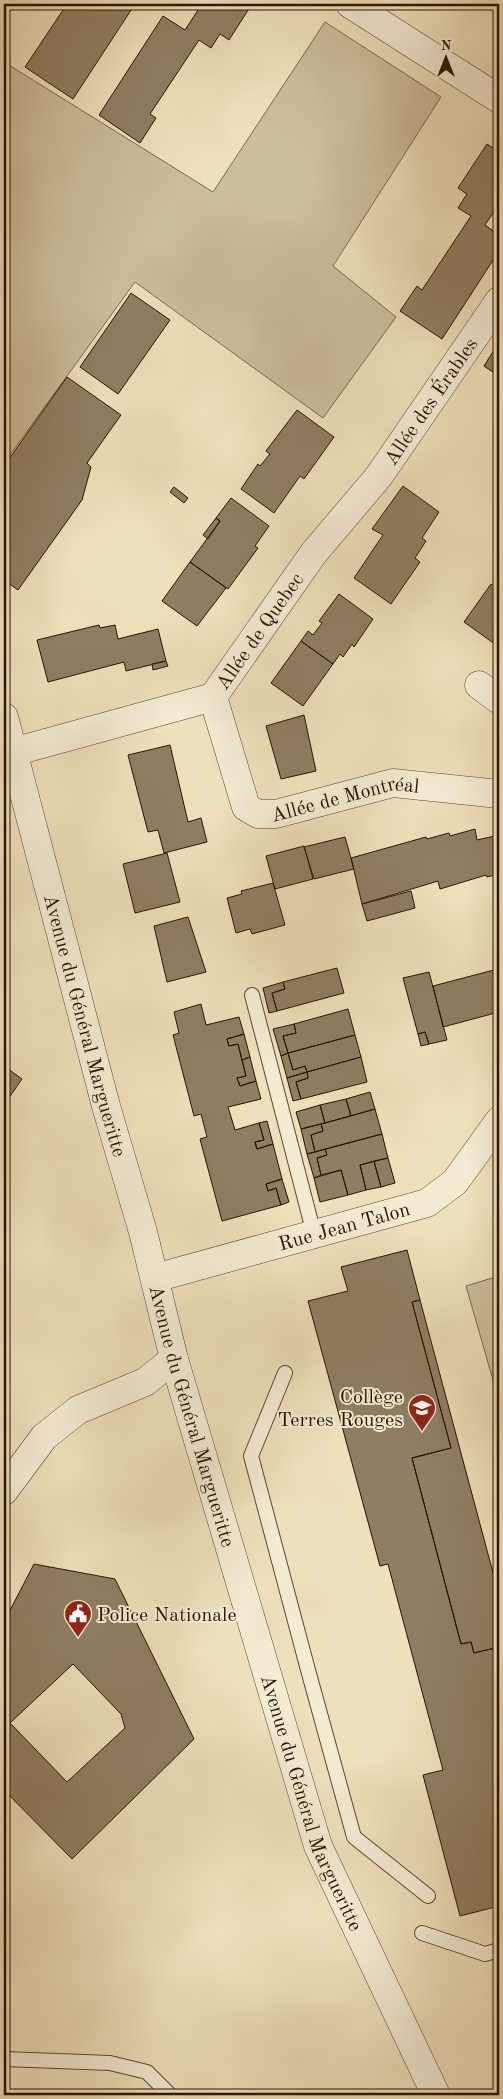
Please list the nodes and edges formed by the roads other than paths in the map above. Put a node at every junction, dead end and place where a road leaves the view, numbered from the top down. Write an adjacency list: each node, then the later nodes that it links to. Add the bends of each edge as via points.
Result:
1 (350, 4): 2 (street)
2 (499, 99)
3 (499, 301): 4 (street, Allée des Érables)
4 (378, 476): 5 (street, Allée de Quebec, via 313,554)
5 (213, 697): 7 (street, Allée de Quebec); 8 (street, Allée de Montréal, via 246,807 258,814 276,814 393,783)
6 (4, 717): 7 (street, Avenue du Général Margueritte)
7 (13, 752): 12 (street, Avenue du Général Margueritte)
8 (499, 794)
9 (252, 995): 11 (lane)
10 (499, 1122): 11 (street, Rue Jean Talon, via 455,1182 427,1203)
11 (314, 1234): 12 (street, Rue Jean Talon)
12 (155, 1278): 13 (street, Avenue du Général Margueritte)
13 (174, 1359): 15 (street, via 145,1382 78,1410 44,1437); 21 (street, Avenue du Général Margueritte, via 318,1846)
14 (285, 1374): 16 (lane, via 251,1456 308,1670 354,1837)
15 (4, 1491)
16 (428, 1896)
17 (422, 1933): 18 (lane, via 485,1954)
18 (499, 1950)
19 (4, 2059): 20 (lane, via 110,2063 146,2072)
20 (170, 2095)
21 (436, 2095)

